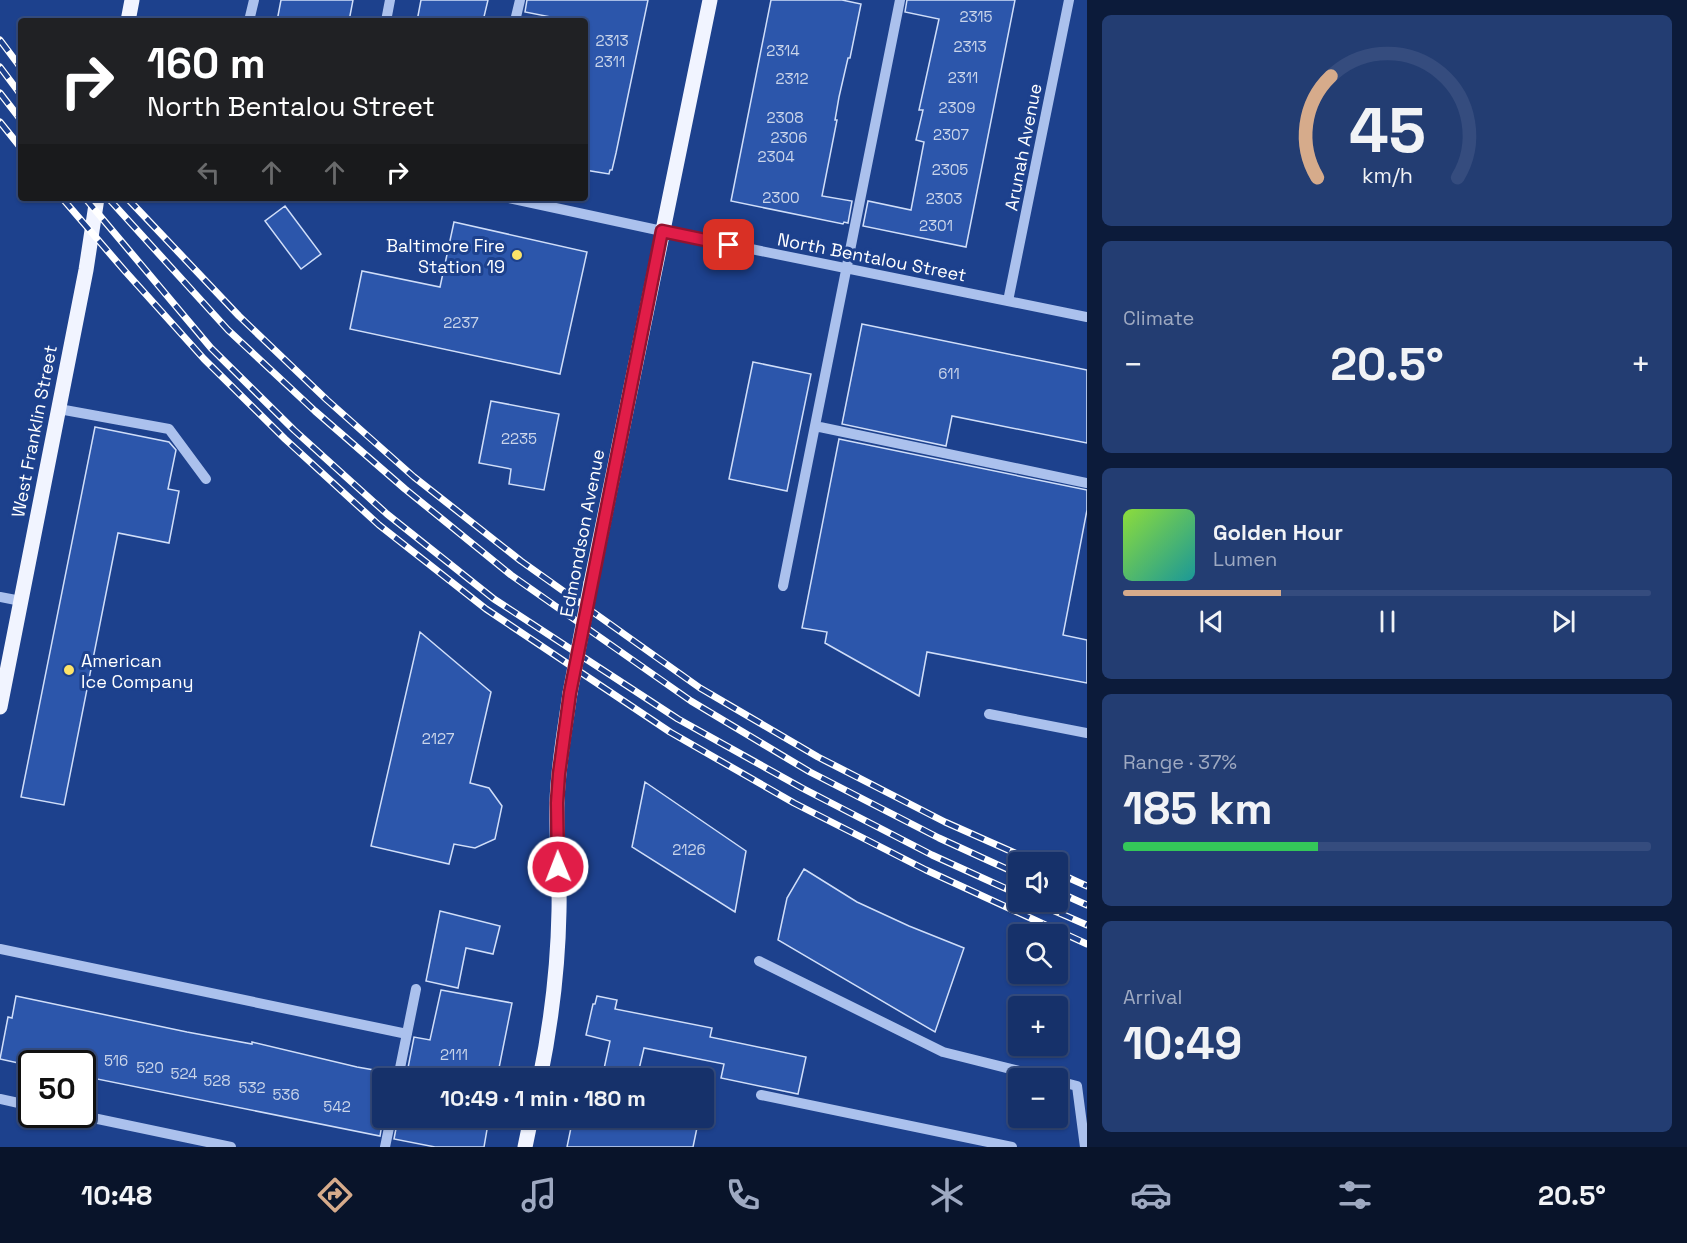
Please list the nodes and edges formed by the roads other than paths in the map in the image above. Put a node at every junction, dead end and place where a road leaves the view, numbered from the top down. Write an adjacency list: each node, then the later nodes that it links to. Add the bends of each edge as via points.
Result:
1 (132, 0): 8 (main road)
2 (254, 0): 9 (street)
3 (390, 0): 10 (street)
4 (520, 0): 11 (street)
5 (710, 0): 14 (main road, Edmondson Avenue)
6 (900, 0): 15 (street)
7 (1069, 0): 16 (street, Arunah Avenue)
8 (129, 18)
9 (250, 18)
10 (387, 18)
11 (516, 18)
12 (97, 201): 18 (main road, West Franklin Street)
13 (524, 201): 14 (street, North Bentalou Street)
14 (662, 231): 15 (street, North Bentalou Street); 33 (main road, Edmondson Avenue, bridge, via 570,693 557,803 558,948)
15 (847, 268): 16 (street, North Bentalou Street); 19 (street)
16 (1008, 301): 17 (street, North Bentalou Street)
17 (1087, 317)
18 (58, 409): 20 (street, via 169,429); 24 (main road, West Franklin Street)
19 (815, 426): 21 (street); 22 (street)
20 (206, 479)
21 (1087, 483)
22 (783, 586)
23 (0, 597): 24 (street)
24 (21, 602): 25 (main road, West Franklin Street)
25 (0, 707)
26 (989, 714): 27 (street)
27 (1087, 733)
28 (0, 949): 31 (street)
29 (759, 961): 34 (street, via 943,1052)
30 (416, 989): 31 (street)
31 (407, 1034): 32 (street)
32 (400, 1068)
33 (542, 1068)
34 (1008, 1068)
35 (1068, 1084): 46 (street, via 1077,1086)
36 (761, 1095): 45 (street)
37 (0, 1099): 38 (street)
38 (18, 1103)
39 (96, 1119): 42 (street)
40 (389, 1128): 43 (street)
41 (529, 1128): 44 (main road)
42 (231, 1147)
43 (385, 1147)
44 (525, 1147)
45 (1012, 1147)
46 (1085, 1147)

